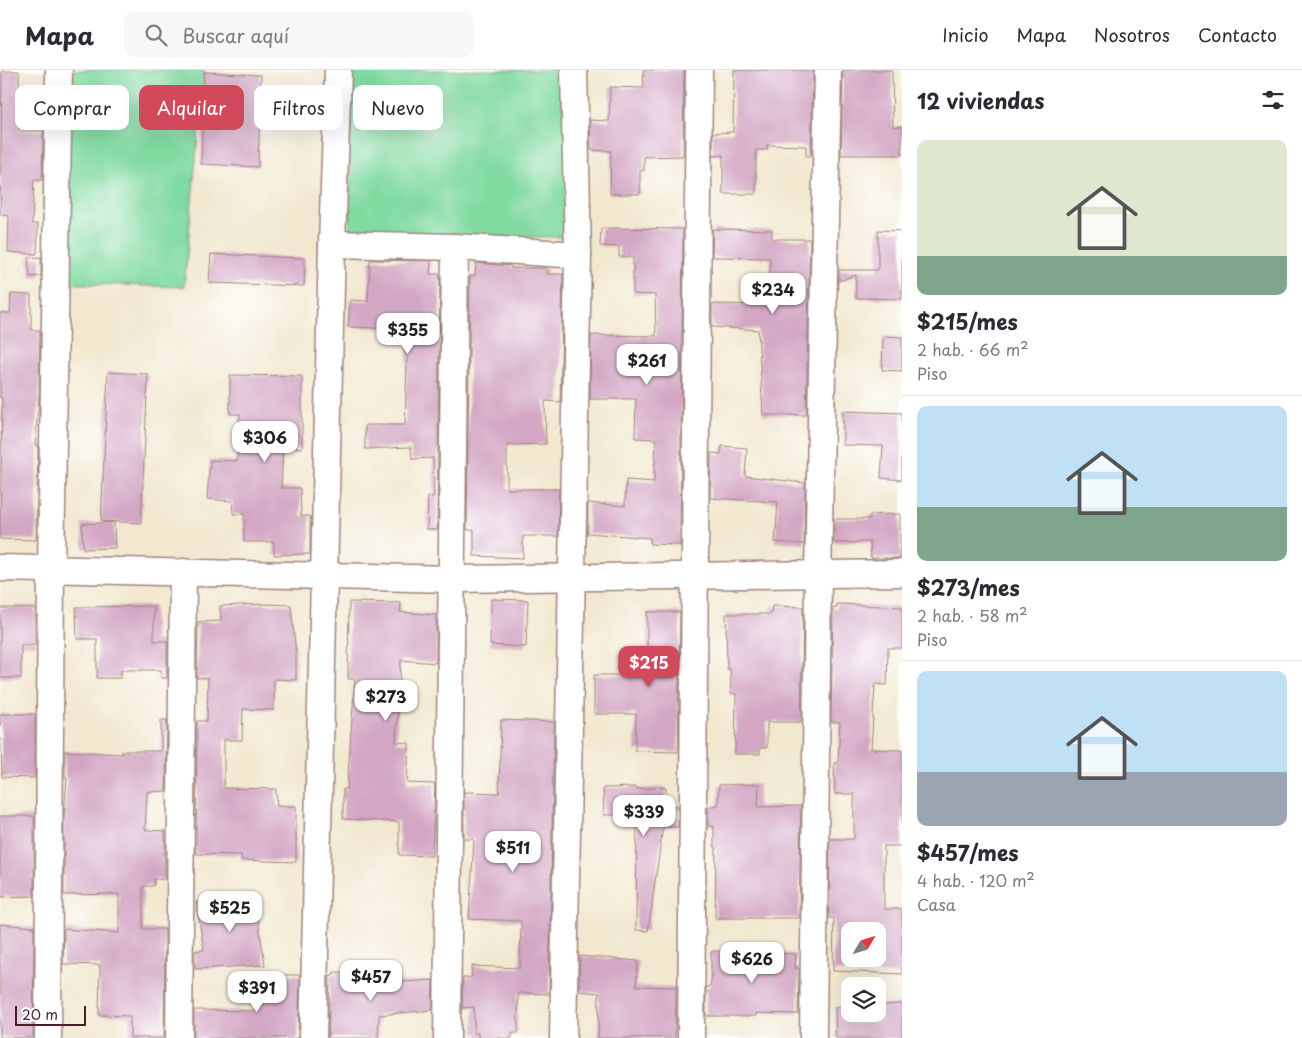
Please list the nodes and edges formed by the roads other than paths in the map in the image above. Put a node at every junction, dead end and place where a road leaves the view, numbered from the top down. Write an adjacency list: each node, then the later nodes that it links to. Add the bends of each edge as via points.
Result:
1 (59, 70): 10 (street)
2 (338, 70): 6 (street)
3 (574, 70): 8 (street)
4 (699, 70): 14 (street)
5 (828, 70): 16 (street)
6 (332, 244): 7 (street); 13 (street)
7 (455, 247): 8 (street); 17 (street)
8 (578, 255): 15 (street)
9 (0, 568): 10 (street)
10 (51, 568): 11 (street); 18 (street)
11 (183, 572): 13 (street); 19 (street)
12 (902, 573): 16 (street)
13 (325, 575): 17 (street); 20 (street)
14 (696, 575): 15 (street); 16 (street); 23 (street)
15 (572, 576): 17 (street); 22 (street)
16 (818, 576): 24 (street)
17 (451, 579): 21 (street)
18 (48, 1038)
19 (179, 1038)
20 (313, 1038)
21 (447, 1038)
22 (563, 1038)
23 (691, 1038)
24 (814, 1038)

